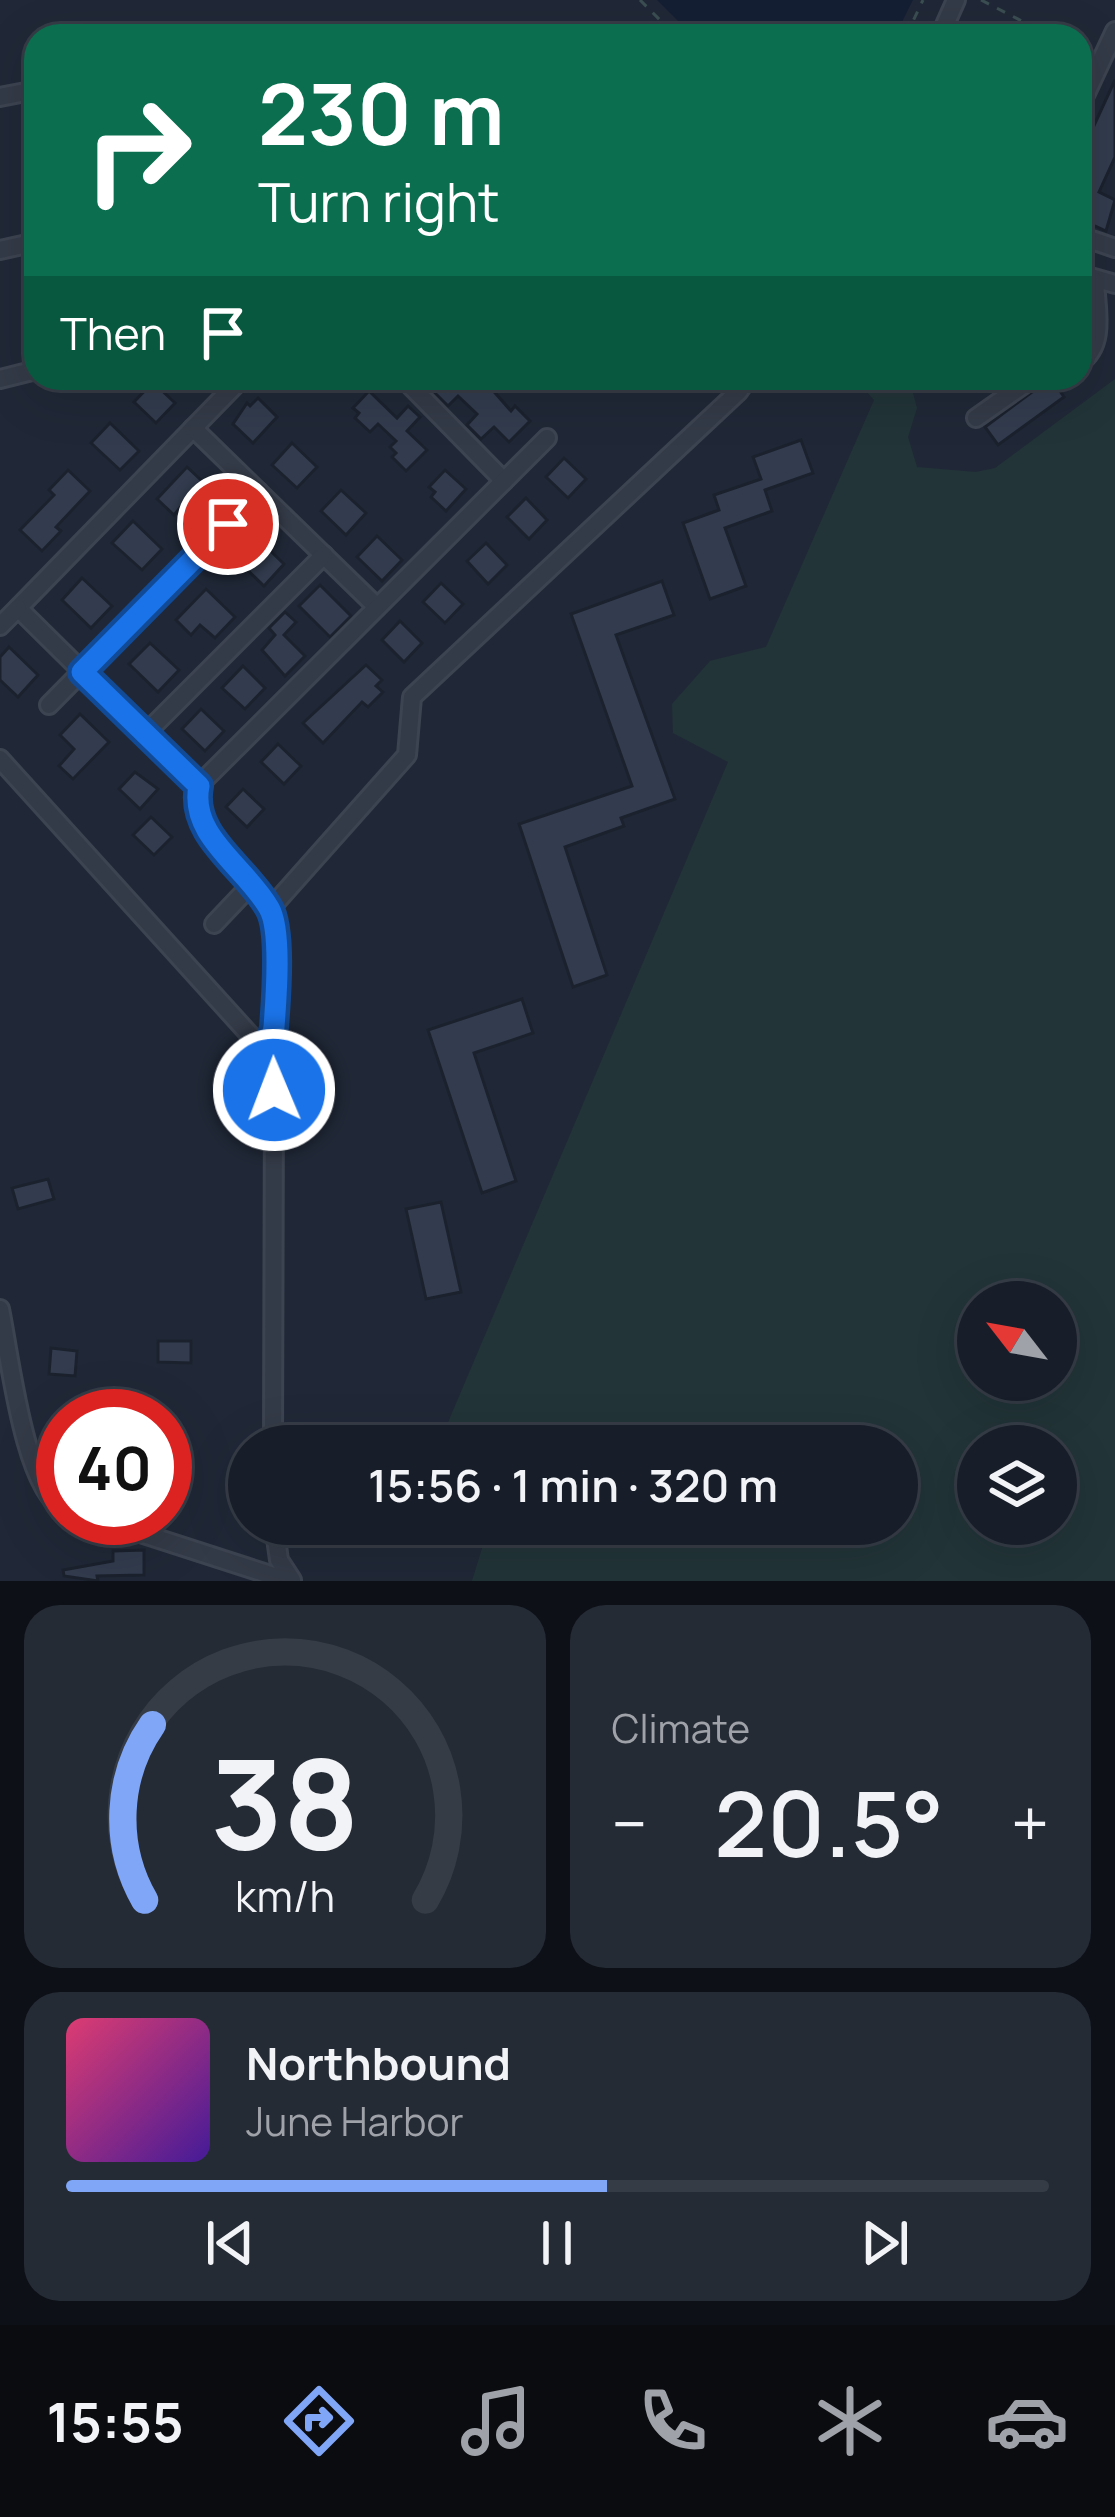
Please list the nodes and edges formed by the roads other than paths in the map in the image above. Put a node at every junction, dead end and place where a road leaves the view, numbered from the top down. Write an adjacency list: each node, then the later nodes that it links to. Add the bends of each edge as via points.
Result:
1 (1114, 35): 2 (street)
2 (1092, 81)
3 (1092, 308): 4 (street)
4 (1092, 351)
5 (230, 390): 10 (street)
6 (415, 390): 12 (street)
7 (740, 390): 24 (street, via 412,697 407,754)
8 (1016, 390): 9 (street)
9 (976, 418)
10 (193, 428): 13 (street); 16 (street)
11 (547, 438): 12 (street)
12 (504, 481): 15 (street)
13 (260, 492): 14 (street); 18 (street)
14 (324, 555): 15 (street); 20 (street)
15 (377, 607): 22 (street)
16 (17, 608): 17 (street); 18 (street)
17 (0, 626)
18 (82, 672): 19 (street); 20 (street)
19 (50, 705)
20 (146, 734): 22 (street)
21 (0, 759): 26 (street)
22 (199, 786): 23 (street, via 195,807 205,831)
23 (251, 885): 24 (street); 25 (street)
24 (270, 909): 26 (street)
25 (214, 924)
26 (268, 1062): 28 (street)
27 (0, 1309): 29 (street)
28 (273, 1425)
29 (36, 1473)
30 (180, 1545): 32 (street)
31 (277, 1545): 32 (street)
32 (291, 1580)

